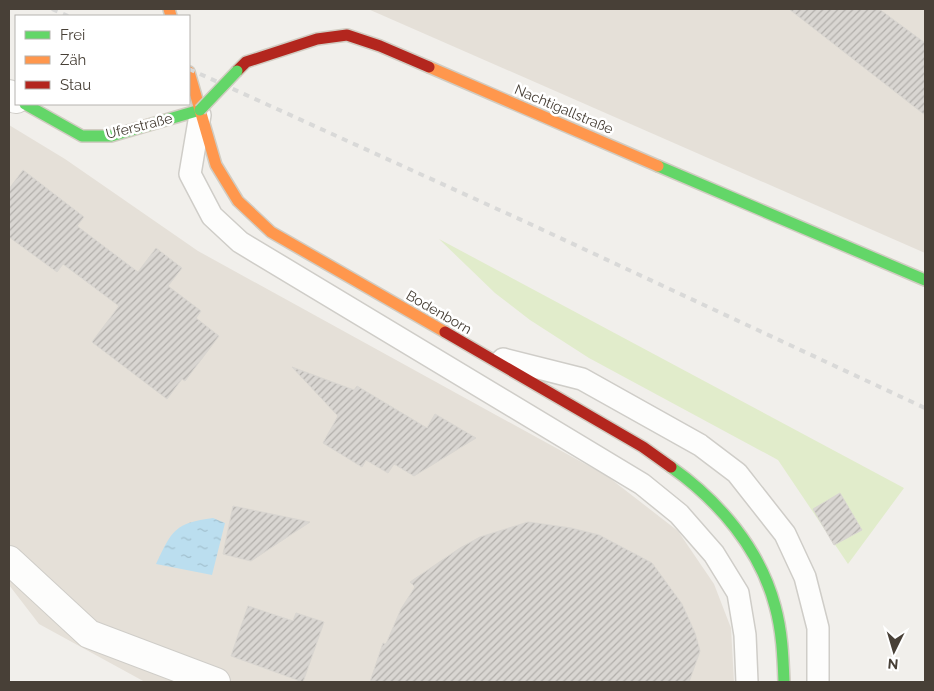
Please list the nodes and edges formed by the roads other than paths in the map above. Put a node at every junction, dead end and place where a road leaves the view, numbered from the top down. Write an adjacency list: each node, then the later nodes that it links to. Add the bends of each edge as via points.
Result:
1 (190, 75): 3 (street, Bodenborn)
2 (27, 105): 3 (street, Uferstraße, via 82,136 111,136)
3 (200, 110): 4 (street, Nachtigallstraße, bridge, via 246,62 316,39 347,35 389,50); 5 (street, Bodenborn, via 216,166 238,201 271,232); 8 (lane, via 190,174 212,216 240,242 642,484 679,514 714,554 738,593 745,635)
4 (925, 280)
5 (482, 354): 9 (street, Bodenborn, via 643,447 676,469 720,508 758,560 778,613); 10 (lane, via 582,379 700,445 736,473 785,534 805,577 818,628)
6 (9, 560): 7 (street, via 89,634)
7 (216, 682)
8 (747, 682)
9 (784, 682)
10 (818, 682)

